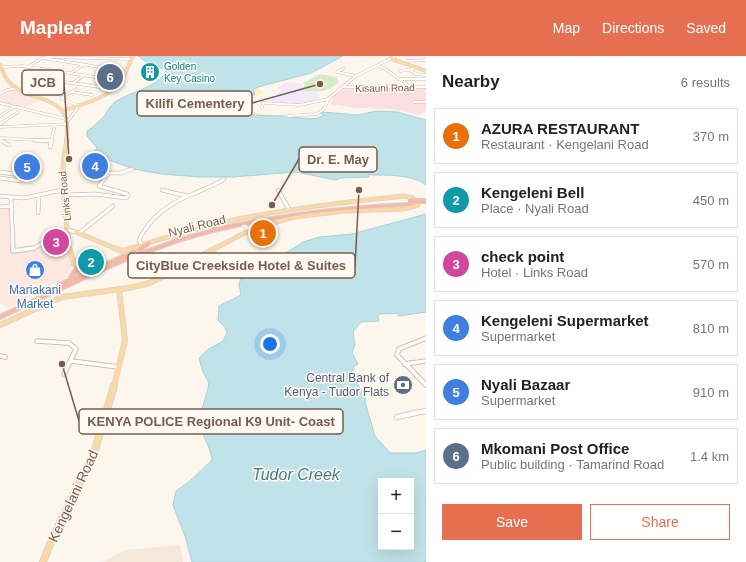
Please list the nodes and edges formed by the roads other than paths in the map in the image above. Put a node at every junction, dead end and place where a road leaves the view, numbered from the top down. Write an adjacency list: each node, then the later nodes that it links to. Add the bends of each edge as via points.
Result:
1 (46, 56): 2 (street); 6 (street)
2 (65, 57): 7 (street)
3 (86, 57): 4 (street); 7 (street)
4 (106, 57): 8 (street)
5 (392, 57): 11 (main road); 15 (street); 18 (main road)
6 (42, 58): 12 (street); 16 (street)
7 (72, 58): 12 (street)
8 (132, 58): 22 (main road)
9 (419, 58): 10 (street); 11 (street)
10 (426, 60)
11 (407, 61): 21 (main road)
12 (66, 62): 13 (street)
13 (83, 65): 22 (street); 24 (street)
14 (1, 66): 16 (street); 38 (main road, via 8,81)
15 (377, 66): 27 (street); 29 (street, via 386,68)
16 (28, 67): 19 (street)
17 (344, 68): 27 (street, via 337,72)
18 (419, 68): 20 (street); 21 (main road)
19 (42, 69): 24 (street); 28 (street)
20 (410, 70): 23 (street); 26 (street, via 416,74)
21 (426, 70)
22 (125, 71): 32 (main road)
23 (400, 71)
24 (70, 73): 25 (street)
25 (84, 75): 32 (street); 34 (street)
26 (426, 75)
27 (356, 76): 36 (street)
28 (30, 77): 31 (street); 33 (street)
29 (397, 79): 30 (street); 35 (street)
30 (426, 79)
31 (24, 81)
32 (121, 81): 41 (main road)
33 (63, 82): 34 (street); 43 (street)
34 (73, 83): 41 (street)
35 (406, 86): 36 (street, Kisauni Road); 37 (street, Kisauni Road)
36 (343, 87): 47 (street)
37 (426, 87)
38 (17, 88): 42 (street); 54 (main road, via 48,100)
39 (1, 89): 42 (street)
40 (76, 89): 44 (street)
41 (114, 89): 51 (main road)
42 (7, 90): 45 (street)
43 (49, 90)
44 (72, 92): 46 (street); 51 (street, via 61,99)
45 (0, 94)
46 (92, 95)
47 (328, 99): 53 (street, via 300,105 263,103); 57 (street, via 324,110 317,114)
48 (414, 102): 49 (street)
49 (426, 102)
50 (0, 103): 52 (street)
51 (79, 106): 54 (main road); 58 (street)
52 (14, 107): 56 (street); 58 (street)
53 (262, 108)
54 (61, 109): 58 (main road)
55 (18, 112): 59 (street)
56 (0, 116)
57 (288, 116)
58 (67, 122): 60 (street); 71 (main road, Links Road, via 61,163)
59 (0, 124)
60 (55, 125): 61 (street); 63 (street)
61 (0, 127)
62 (0, 139): 63 (street); 64 (street)
63 (52, 141): 65 (street)
64 (9, 145)
65 (50, 147)
66 (132, 169): 74 (street, via 121,173 109,173 99,186 127,194 126,198 96,194)
67 (0, 172): 68 (street)
68 (6, 172): 69 (street); 69 (street, via 26,176 22,181)
69 (0, 178)
70 (224, 179): 77 (street, via 216,185)
71 (63, 190): 74 (main road, Links Road); 76 (street)
72 (162, 190): 77 (street)
73 (278, 190): 84 (street)
74 (64, 195): 89 (main road, Links Road)
75 (0, 196): 78 (street)
76 (39, 196): 78 (street); 85 (street)
77 (187, 196): 92 (street, via 149,223 139,239)
78 (11, 199): 81 (street)
79 (426, 202): 80 (highway, bridge)
80 (412, 205): 84 (main road, via 417,207 418,204 413,198 404,196); 86 (highway, Nyali Road, via 334,208); 87 (highway, Nyali Road, via 330,207); 88 (main road, via 334,212 284,220)
81 (11, 206): 83 (street); 89 (street, via 13,251 34,248 51,238)
82 (114, 206): 90 (street)
83 (0, 207)
84 (288, 210): 87 (main road)
85 (38, 213)
86 (242, 225): 88 (street); 96 (highway, Nyali Road, via 164,245)
87 (212, 226): 91 (main road); 93 (highway, Nyali Road)
88 (250, 230): 98 (main road, via 159,279)
89 (68, 233): 90 (street); 94 (main road, Links Road, via 70,254)
90 (77, 233): 92 (main road, via 119,251)
91 (148, 243): 92 (main road); 93 (highway)
92 (142, 245)
93 (138, 250): 95 (highway, Nyali Road)
94 (79, 267): 95 (highway); 96 (main road, Links Road); 97 (highway)
95 (95, 268): 96 (highway, Nyali Road)
96 (87, 274): 97 (highway, Nyali Road); 99 (highway, Nyali Road)
97 (71, 279): 99 (highway, Nyali Road)
98 (119, 289): 100 (main road, via 58,298); 106 (main road, Kengelani Road, via 125,337)
99 (0, 315)
100 (0, 326)
101 (426, 338): 105 (street, via 399,349 397,355)
102 (37, 341): 103 (street, via 69,343 76,349)
103 (71, 361): 106 (street); 107 (street)
104 (426, 361): 105 (street)
105 (404, 364): 108 (street)
106 (118, 366): 111 (main road, Kengelani Road, via 110,403 94,453 53,537)
107 (64, 374)
108 (426, 385)
109 (426, 411): 110 (street)
110 (397, 417)
111 (44, 562)

